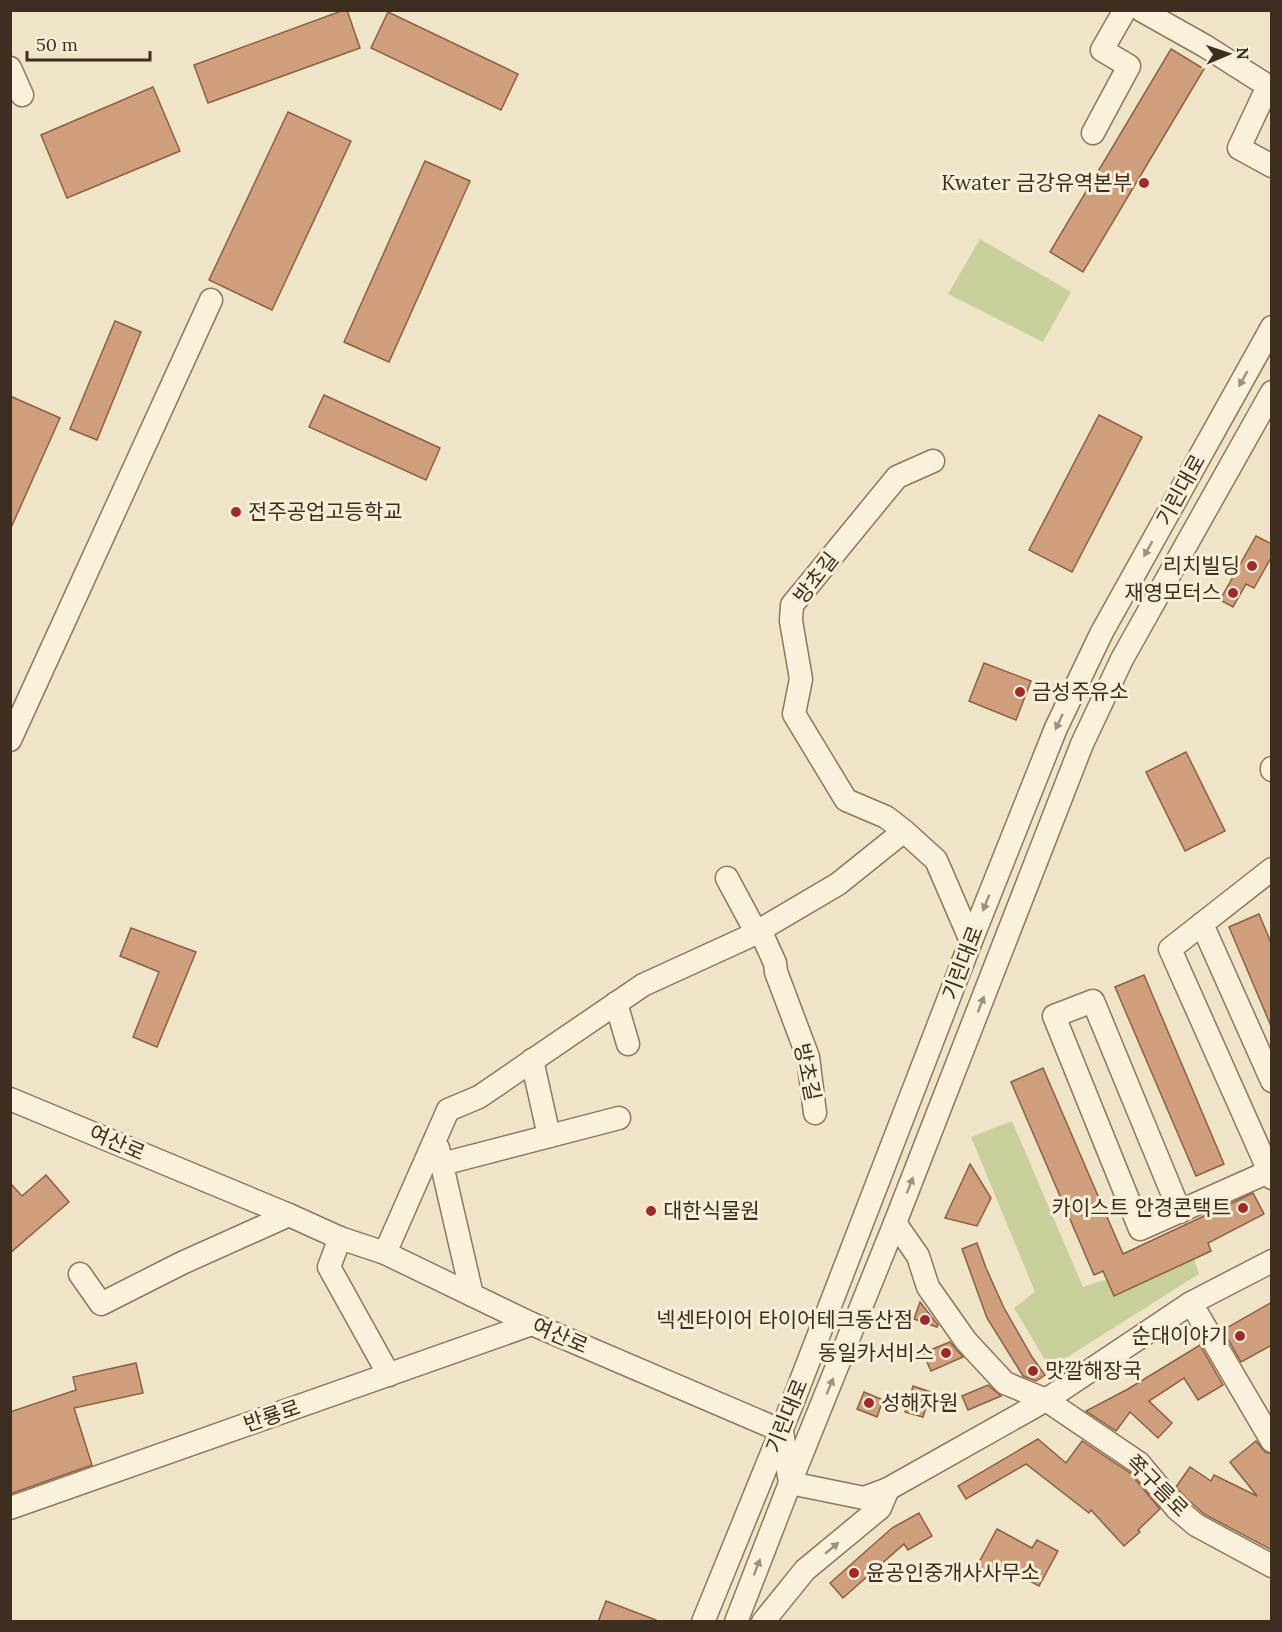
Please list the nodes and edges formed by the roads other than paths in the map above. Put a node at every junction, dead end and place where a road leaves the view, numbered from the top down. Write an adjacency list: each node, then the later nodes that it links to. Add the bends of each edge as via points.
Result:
1 (1125, 10): 5 (street, via 1102,50 1130,66)
2 (1141, 10): 6 (street, via 1268,86 1239,148)
3 (10, 68): 4 (street)
4 (22, 95)
5 (1093, 133)
6 (1272, 166)
7 (211, 300): 11 (street)
8 (1272, 327): 17 (street, 기린대로, one-way to 17, via 1102,632 1056,728)
9 (1269, 403): 31 (street, 기린대로, one-way to 9, via 1082,744 1122,659)
10 (933, 461): 12 (street, 방초길, via 897,477 792,605 801,679 794,714 846,800)
11 (10, 740)
12 (904, 831): 16 (street, via 838,884); 17 (street, 방초길, via 936,860)
13 (1272, 869): 15 (street)
14 (726, 878): 16 (street, 방초길)
15 (1202, 924): 21 (street); 28 (street, via 1170,949)
16 (758, 931): 18 (street, via 643,985); 23 (street, 방초길, via 776,963 808,1057)
17 (971, 941): 41 (street, 기린대로)
18 (616, 1003): 19 (street); 20 (street)
19 (628, 1044)
20 (532, 1060): 25 (street); 26 (street, via 479,1097 448,1110)
21 (1272, 1082)
22 (10, 1098): 30 (street, 여산로)
23 (815, 1113)
24 (619, 1118): 25 (street)
25 (549, 1136): 27 (street)
26 (436, 1138): 27 (street); 33 (street)
27 (442, 1164): 36 (street)
28 (1270, 1173): 29 (street)
29 (1180, 1212): 29 (street, via 1140,1229 1054,1016 1093,1001)
30 (289, 1215): 32 (street, 여산로); 35 (street, via 101,1304)
31 (895, 1223): 40 (street, 쪽구름로, via 918,1256 928,1287 966,1341 1005,1383); 43 (street, 기린대로, one-way to 31)
32 (340, 1238): 33 (street, 여산로); 39 (street, via 329,1267)
33 (385, 1253): 36 (street, 여산로)
34 (1272, 1261): 37 (street)
35 (80, 1274)
36 (472, 1295): 38 (street, 여산로)
37 (1191, 1303): 40 (street); 42 (street)
38 (532, 1324): 39 (street, 반룡로); 41 (street, 여산로)
39 (389, 1375): 45 (street, 반룡로)
40 (1046, 1400): 44 (street); 46 (street, 쪽구름로, via 1139,1463 1177,1509 1196,1525)
41 (782, 1431): 43 (street); 47 (street, 기린대로)
42 (1272, 1441)
43 (789, 1483): 44 (street, via 864,1498); 48 (street, 기린대로, one-way to 43)
44 (888, 1490): 49 (street, one-way to 44, via 805,1570 880,1508)
45 (10, 1508)
46 (1272, 1566)
47 (704, 1622)
48 (736, 1622)
49 (763, 1622)

